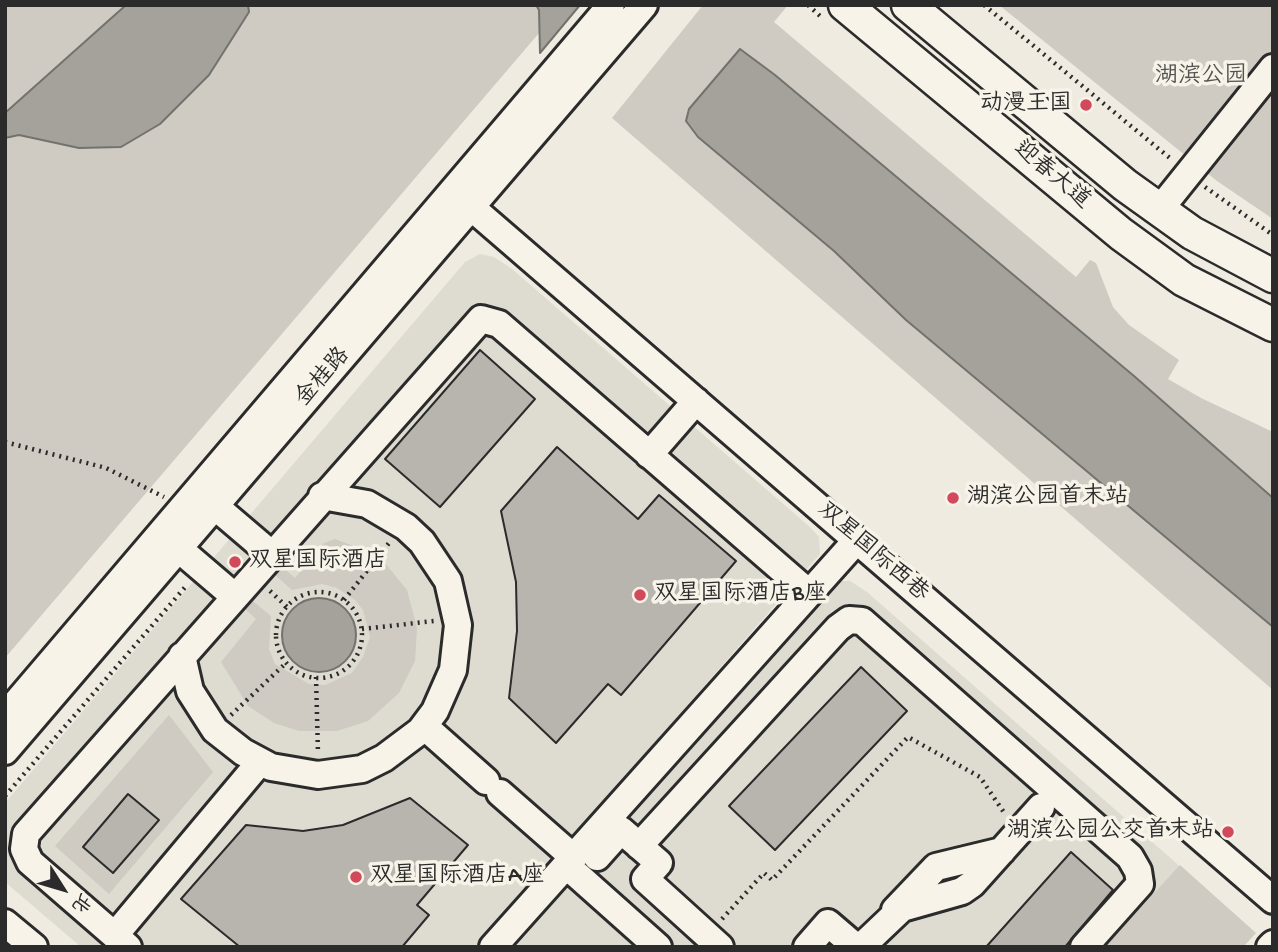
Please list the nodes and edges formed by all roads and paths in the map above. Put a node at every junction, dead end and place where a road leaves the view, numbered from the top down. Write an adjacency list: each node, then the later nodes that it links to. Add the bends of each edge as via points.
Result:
1 (611, 5): 17 (street, 金桂路)
2 (644, 5): 8 (street, 金桂路)
3 (845, 5): 12 (main road, 迎春大道, via 1121,234 1184,280)
4 (908, 5): 9 (main road, 迎春大道, via 1088,156)
5 (984, 5): 7 (path)
6 (1273, 68): 7 (street)
7 (1188, 174): 9 (street); 10 (path)
8 (471, 207): 13 (street, 双星国际西巷); 17 (street, 金桂路)
9 (1160, 209): 11 (main road, 迎春大道, via 1192,233)
10 (1273, 235)
11 (1273, 276)
12 (1273, 325)
13 (696, 401): 15 (street); 19 (street, 双星国际西巷)
14 (5, 442): 17 (path, via 106,468)
15 (649, 455): 16 (street, via 499,324 481,318); 23 (street)
16 (322, 496): 18 (street, via 367,504); 21 (street)
17 (198, 501): 20 (street, 金桂路); 21 (street)
18 (403, 525): 25 (path); 26 (street, via 448,581)
19 (857, 540): 23 (street); 45 (street, 双星国际西巷)
20 (170, 541): 22 (street); 31 (street, 金桂路); 34 (street, 金桂路)
21 (271, 554): 24 (street)
22 (201, 568): 24 (street); 38 (path)
23 (809, 593): 43 (street)
24 (234, 596): 28 (street)
25 (344, 600): 27 (path); 29 (path, via 320,592 294,600 284,610 276,639)
26 (457, 618): 27 (path); 32 (street, via 453,670)
27 (362, 629): 30 (path, via 357,655 348,667 336,675)
28 (182, 656): 33 (street, via 190,691); 48 (street, via 26,834 24,849 30,862)
29 (286, 663): 30 (path, via 301,674); 33 (path)
30 (316, 677): 37 (path)
31 (5, 716)
32 (424, 726): 37 (street, via 403,745 362,768); 43 (street)
33 (215, 730): 35 (street)
34 (5, 751)
35 (260, 762): 37 (street); 48 (street)
36 (1036, 772): 39 (street); 40 (street, via 1030,789); 42 (street, via 872,628 849,620)
37 (319, 775)
38 (5, 796)
39 (1073, 806): 40 (street, via 1059,812); 56 (street, via 1130,857 1140,884)
40 (1041, 807): 41 (street)
41 (1010, 842): 49 (path, via 980,777 908,737 772,880 764,873); 55 (street, via 962,891 902,908)
42 (639, 846): 43 (street, via 621,830); 44 (street, via 659,863)
43 (573, 867): 46 (street); 51 (street)
44 (645, 879): 46 (street); 49 (street)
45 (1273, 900)
46 (617, 910): 52 (street)
47 (5, 923): 50 (street)
48 (122, 941)
49 (714, 941)
50 (34, 947)
51 (493, 947)
52 (658, 947)
53 (807, 947): 54 (street, via 828,923)
54 (856, 947)
55 (861, 947)
56 (1084, 947)

